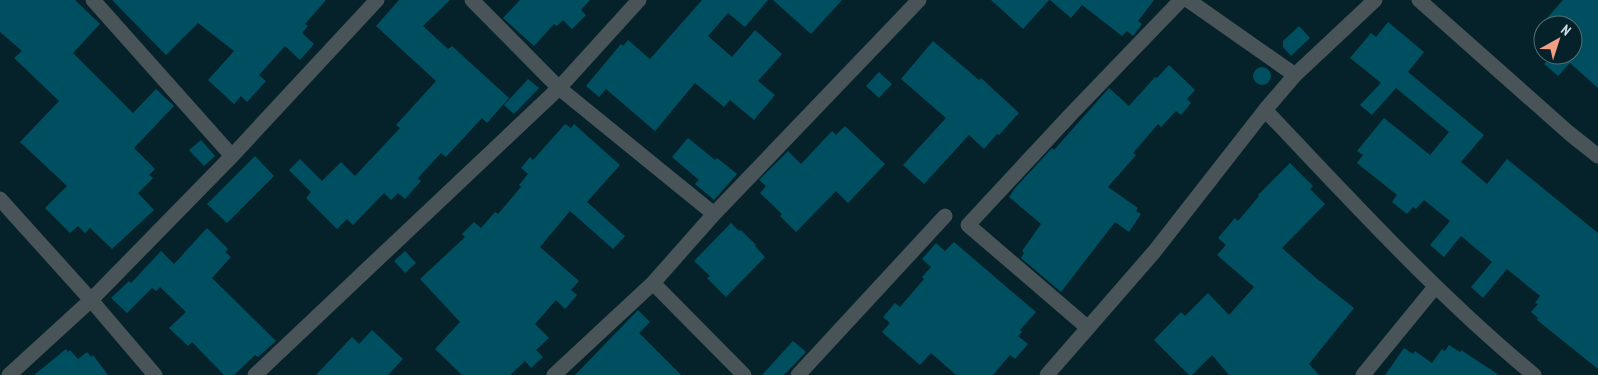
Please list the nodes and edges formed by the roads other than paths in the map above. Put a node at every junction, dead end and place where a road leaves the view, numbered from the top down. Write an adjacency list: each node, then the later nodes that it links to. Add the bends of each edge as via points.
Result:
1 (93, 0): 13 (street)
2 (377, 0): 13 (street)
3 (472, 0): 11 (street)
4 (639, 0): 11 (street)
5 (919, 0): 16 (street)
6 (1181, 0): 21 (street, via 968,225)
7 (1188, 0): 10 (street)
8 (1375, 0): 10 (street)
9 (1419, 0): 14 (street)
10 (1295, 75): 12 (street)
11 (559, 88): 16 (street); 24 (street)
12 (1266, 110): 19 (street); 21 (street, via 1154,252)
13 (232, 156): 20 (street)
14 (1598, 156)
15 (0, 199): 20 (street)
16 (714, 214): 18 (street)
17 (945, 216): 27 (street)
18 (653, 283): 25 (street); 26 (street)
19 (1435, 287): 29 (street); 30 (street)
20 (91, 300): 22 (street); 23 (street)
21 (1088, 328): 28 (street)
22 (9, 375)
23 (155, 375)
24 (255, 375)
25 (554, 375)
26 (744, 375)
27 (798, 375)
28 (1047, 375)
29 (1362, 375)
30 (1534, 375)

